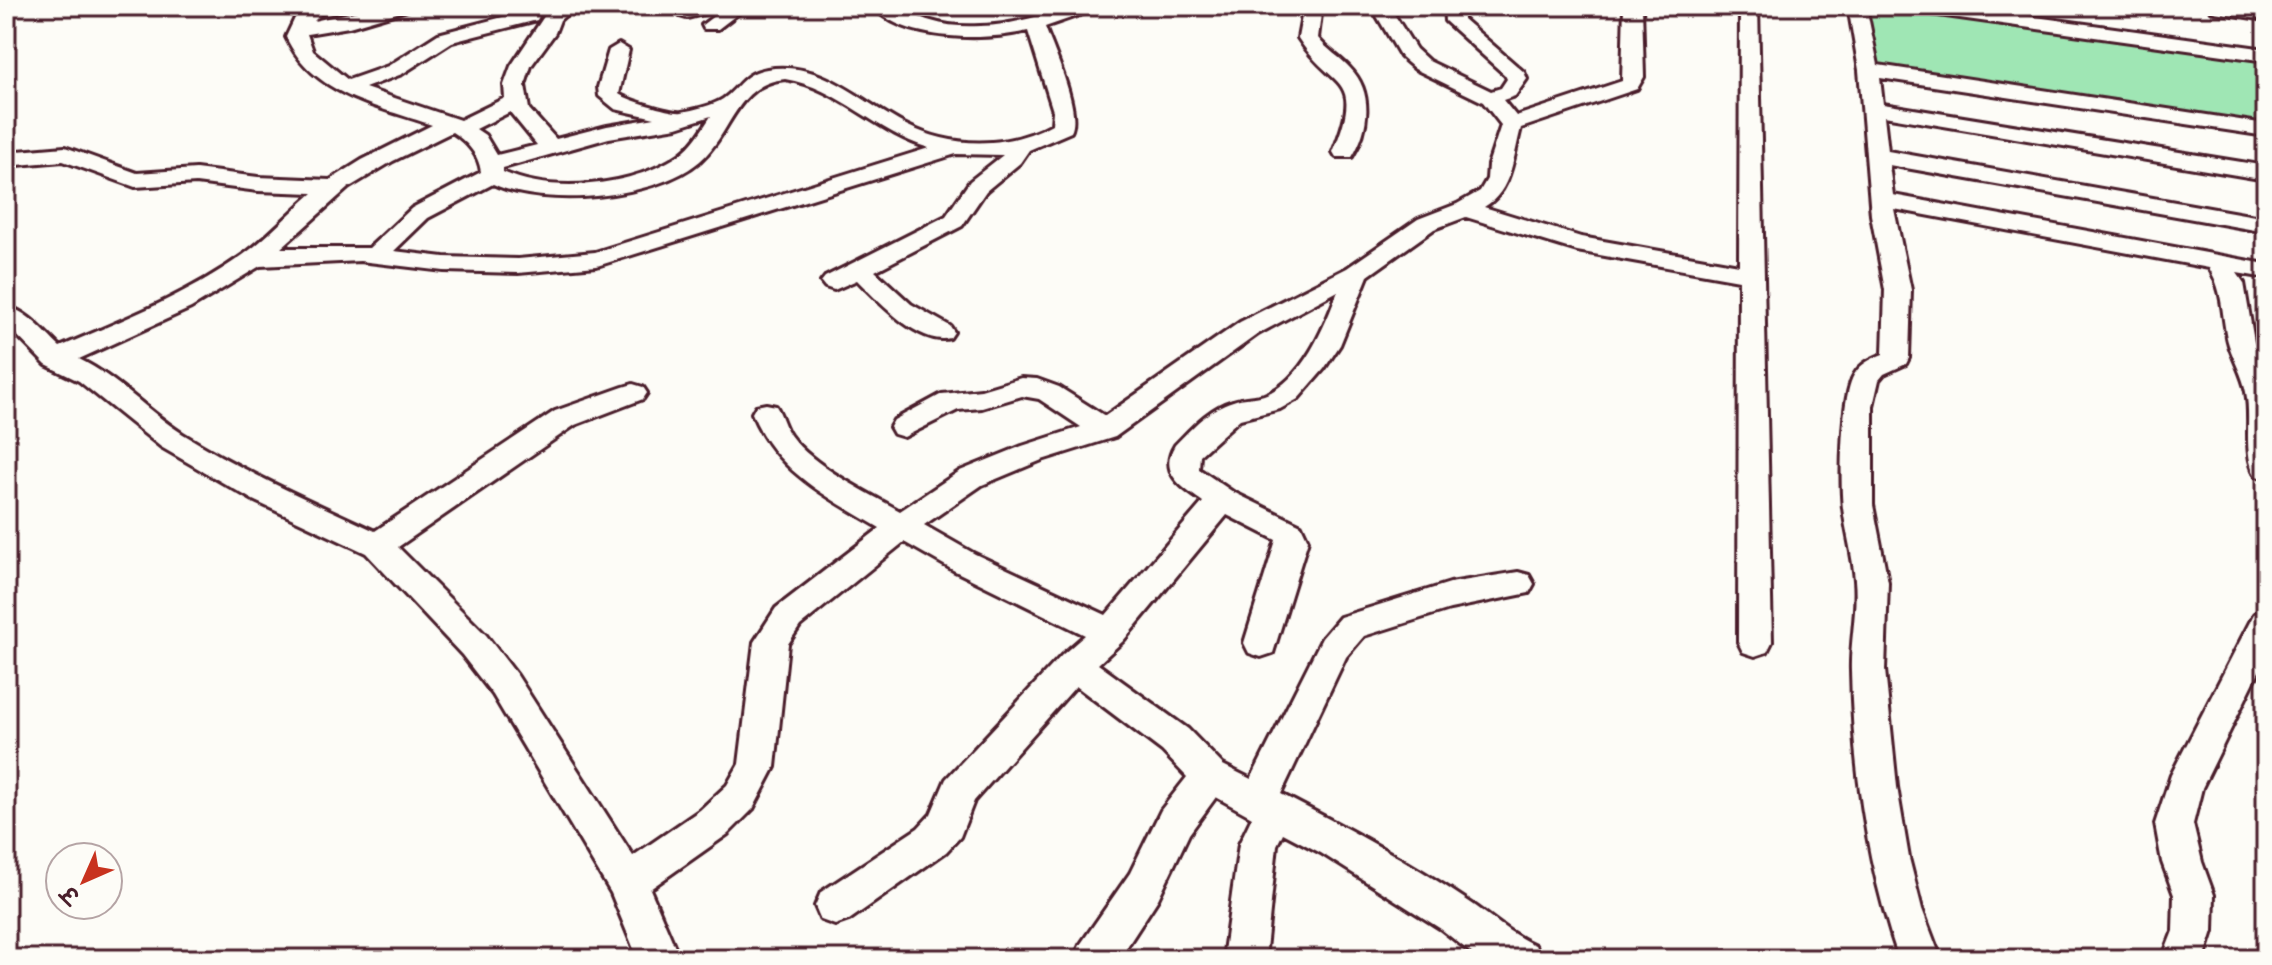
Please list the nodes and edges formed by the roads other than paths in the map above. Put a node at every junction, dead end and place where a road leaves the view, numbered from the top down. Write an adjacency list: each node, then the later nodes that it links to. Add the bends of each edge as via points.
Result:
1 (320, 6): 22 (street)
2 (400, 6): 22 (street)
3 (509, 6): 19 (street)
4 (739, 6): 20 (street)
5 (881, 6): 21 (street, via 953,33)
6 (1087, 6): 21 (street)
7 (1313, 6): 39 (street, via 1308,38 1347,75 1355,90 1355,123)
8 (1380, 6): 28 (street, via 1408,53 1422,65)
9 (1453, 6): 28 (street, via 1454,21 1517,79 1508,92)
10 (1633, 6): 33 (street, via 1630,85)
11 (1749, 6): 55 (street)
12 (1857, 6): 26 (street)
13 (1917, 6): 23 (street)
14 (2101, 6): 23 (street)
15 (2214, 6): 18 (street)
16 (559, 12): 19 (street); 29 (street, via 528,51)
17 (687, 12): 20 (street)
18 (2266, 14)
19 (530, 16): 27 (street, via 445,38 395,70)
20 (711, 16)
21 (1035, 25): 37 (street, via 1063,111 1063,127)
22 (297, 30): 27 (street, via 304,54)
23 (2113, 34): 25 (street)
24 (619, 50): 32 (street, via 609,96)
25 (2266, 55)
26 (1869, 70): 31 (street); 35 (street)
27 (346, 88): 34 (street)
28 (1490, 98): 33 (street)
29 (515, 101): 34 (street); 38 (street)
30 (730, 103): 32 (street); 36 (street, via 764,76 795,75 847,97 919,139); 42 (street, via 717,129 689,160 645,181 551,188 506,184)
31 (1871, 108): 40 (street); 43 (street)
32 (677, 121): 38 (street, via 615,130)
33 (1512, 124): 46 (street, via 1498,179 1489,195)
34 (455, 126): 42 (street, via 477,140); 44 (street)
35 (2266, 130)
36 (956, 146): 37 (street); 49 (street, via 597,259 478,266)
37 (1020, 146): 52 (street, via 978,186 954,221)
38 (552, 148): 42 (street)
39 (1344, 152)
40 (1878, 156): 45 (street); 47 (street)
41 (6, 159): 44 (street, via 65,154 135,180 196,176)
42 (492, 169): 49 (street, via 420,213)
43 (2266, 173)
44 (335, 187): 50 (street)
45 (1882, 200): 51 (street); 79 (street, via 1898,290 1896,358 1866,378 1859,406 1858,505 1872,582 1868,670 1878,787 1896,884)
46 (1465, 209): 54 (street, via 1426,224); 55 (street, via 1577,244)
47 (2182, 210): 48 (street); 51 (street)
48 (2266, 225)
49 (377, 254): 50 (street)
50 (253, 259): 59 (street, via 180,302)
51 (2208, 260): 53 (street); 60 (street, via 2231,283 2241,342)
52 (859, 269): 56 (street); 58 (street, via 902,310)
53 (2266, 271)
54 (1356, 273): 64 (street, via 1249,328); 66 (street, via 1350,299 1313,367 1274,401 1238,409 1185,452 1184,473)
55 (1752, 275): 72 (street)
56 (834, 282)
57 (6, 314): 59 (street)
58 (941, 332)
59 (56, 359): 68 (street, via 89,375 171,440 221,470)
60 (2263, 392): 65 (street)
61 (633, 393): 68 (street, via 565,418)
62 (766, 413): 67 (street, via 790,454)
63 (904, 427): 64 (street, via 952,401 982,399 1021,387 1049,393)
64 (1105, 430): 67 (street, via 971,478)
65 (2266, 469)
66 (1222, 500): 71 (street); 73 (street, via 1290,533 1292,540)
67 (900, 526): 71 (street); 77 (street, via 788,617 771,642 757,767 740,797 714,822)
68 (377, 545): 77 (street, via 474,645 505,685)
69 (1518, 584): 76 (street, via 1450,596 1352,626 1334,648 1293,726)
70 (2266, 623): 84 (street, via 2184,787 2174,824 2194,895 2193,931)
71 (1111, 632): 74 (street)
72 (1755, 642)
73 (1261, 643)
74 (1074, 665): 75 (street, via 1175,740); 78 (street, via 959,791 946,825 932,840)
75 (1210, 776): 76 (street); 81 (street, via 1175,822 1144,886)
76 (1266, 806): 82 (street); 83 (street, via 1335,841)
77 (627, 882): 80 (street)
78 (835, 906)
79 (1922, 957)
80 (659, 959)
81 (1095, 959)
82 (1244, 959)
83 (1520, 959)
84 (2183, 959)

